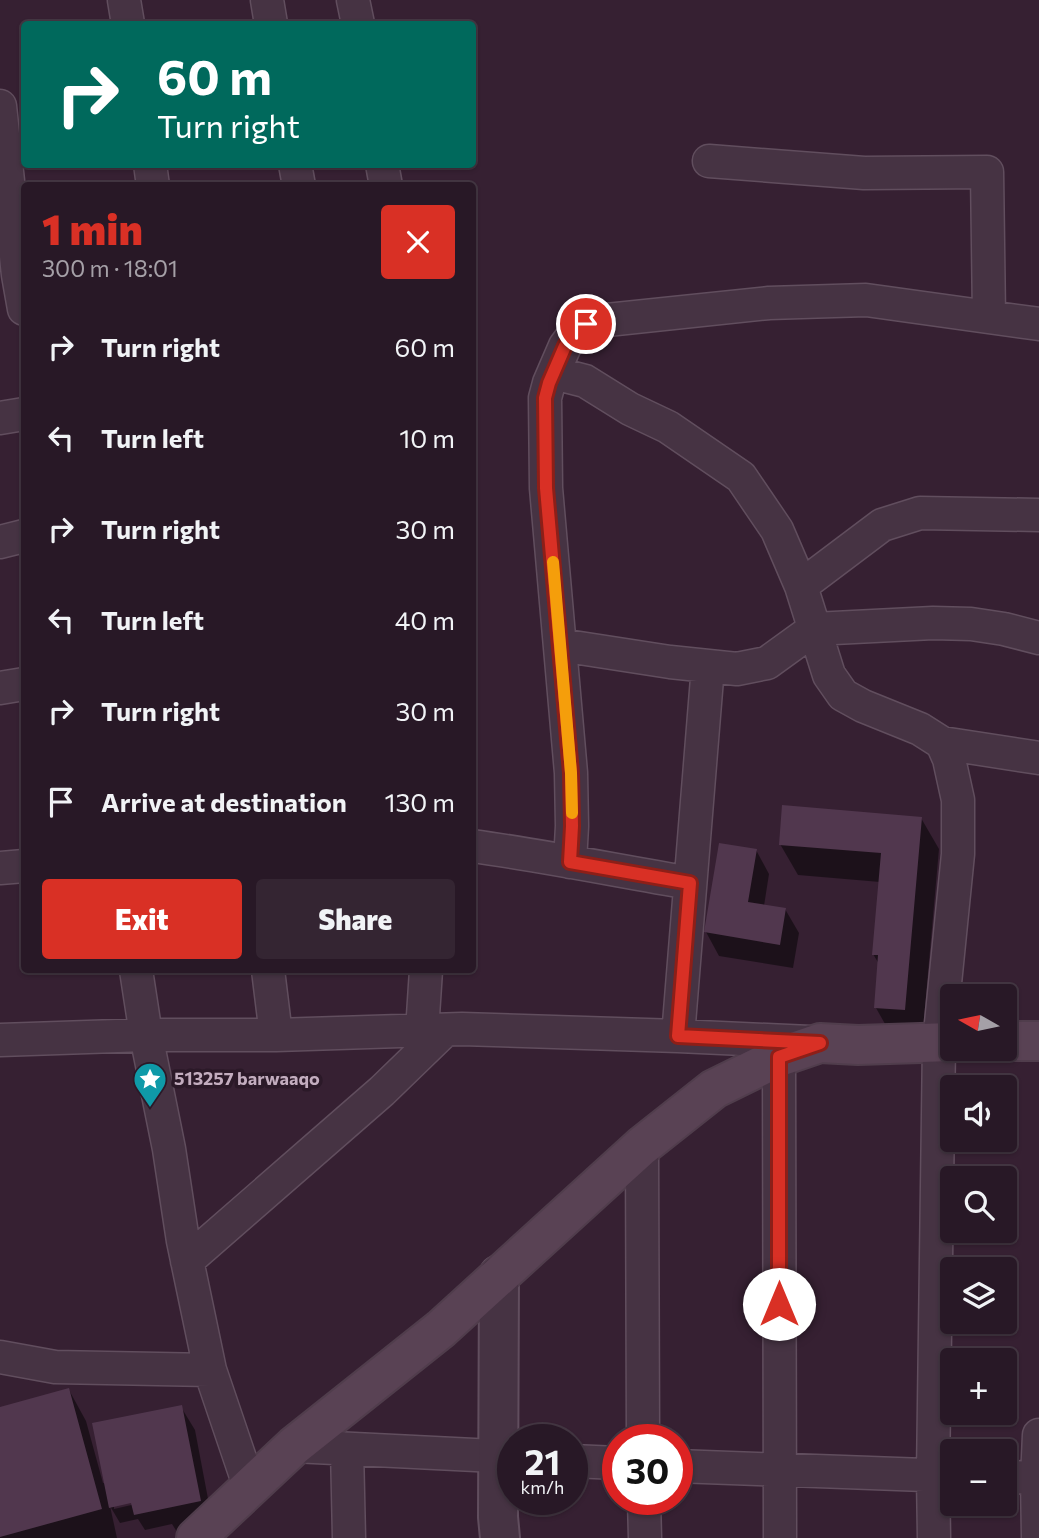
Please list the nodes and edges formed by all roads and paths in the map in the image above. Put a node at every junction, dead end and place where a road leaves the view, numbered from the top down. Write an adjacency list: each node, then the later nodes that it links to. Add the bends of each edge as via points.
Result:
1 (124, 0): 4 (street)
2 (267, 0): 5 (street)
3 (354, 0): 6 (street)
4 (128, 21)
5 (270, 21)
6 (358, 21)
7 (0, 106): 9 (street)
8 (709, 161): 10 (street, via 864,173 986,172)
9 (18, 293)
10 (989, 317): 11 (street); 12 (street, via 866,300 769,303 607,320 577,330)
11 (1039, 324)
12 (554, 373): 18 (street, via 585,381 668,427 741,477 777,530); 21 (street, via 545,398 546,488)
13 (21, 414): 14 (street)
14 (0, 418)
15 (1039, 515): 18 (street, via 920,513 882,525)
16 (21, 537): 17 (street)
17 (0, 542)
18 (801, 586): 19 (street)
19 (814, 629): 20 (street, via 971,624); 22 (street, via 767,663 737,669); 25 (street, via 829,675 843,695)
20 (1039, 638)
21 (560, 645): 22 (street); 28 (street, via 571,773)
22 (708, 666): 31 (street)
23 (21, 684): 24 (street)
24 (0, 688)
25 (942, 743): 26 (street); 35 (street, via 958,800)
26 (1039, 758)
27 (476, 847): 28 (street)
28 (570, 862): 31 (street)
29 (21, 866): 30 (street)
30 (0, 868)
31 (690, 883): 39 (street)
32 (136, 973): 37 (street)
33 (268, 973): 38 (street)
34 (426, 973): 36 (street)
35 (949, 984)
36 (434, 1030): 38 (street); 39 (street); 48 (street, via 382,1091)
37 (146, 1035): 38 (street); 40 (street); 48 (street)
38 (276, 1035)
39 (678, 1036): 44 (street)
40 (0, 1040)
41 (1017, 1041): 42 (main road)
42 (1039, 1041)
43 (940, 1042): 44 (main road)
44 (820, 1043): 45 (main road)
45 (779, 1057): 47 (main road, via 714,1089); 60 (street)
46 (945, 1061): 55 (street)
47 (642, 1146): 49 (main road); 53 (street)
48 (187, 1261): 51 (street)
49 (499, 1275): 52 (street); 56 (main road, via 442,1329)
50 (0, 1357): 51 (street, via 55,1367)
51 (210, 1370): 64 (street)
52 (504, 1424)
53 (643, 1424)
54 (1039, 1435): 63 (street)
55 (943, 1439)
56 (294, 1446): 57 (street); 64 (main road)
57 (347, 1448): 58 (street); 69 (street)
58 (497, 1457)
59 (693, 1466): 60 (street)
60 (780, 1469): 61 (street); 72 (street)
61 (940, 1476)
62 (1017, 1477): 63 (street)
63 (1038, 1478): 74 (street)
64 (250, 1488): 68 (main road)
65 (940, 1497): 73 (street)
66 (501, 1515): 70 (street)
67 (644, 1515): 71 (street)
68 (196, 1538)
69 (349, 1538)
70 (500, 1538)
71 (645, 1538)
72 (780, 1538)
73 (934, 1538)
74 (1038, 1538)

